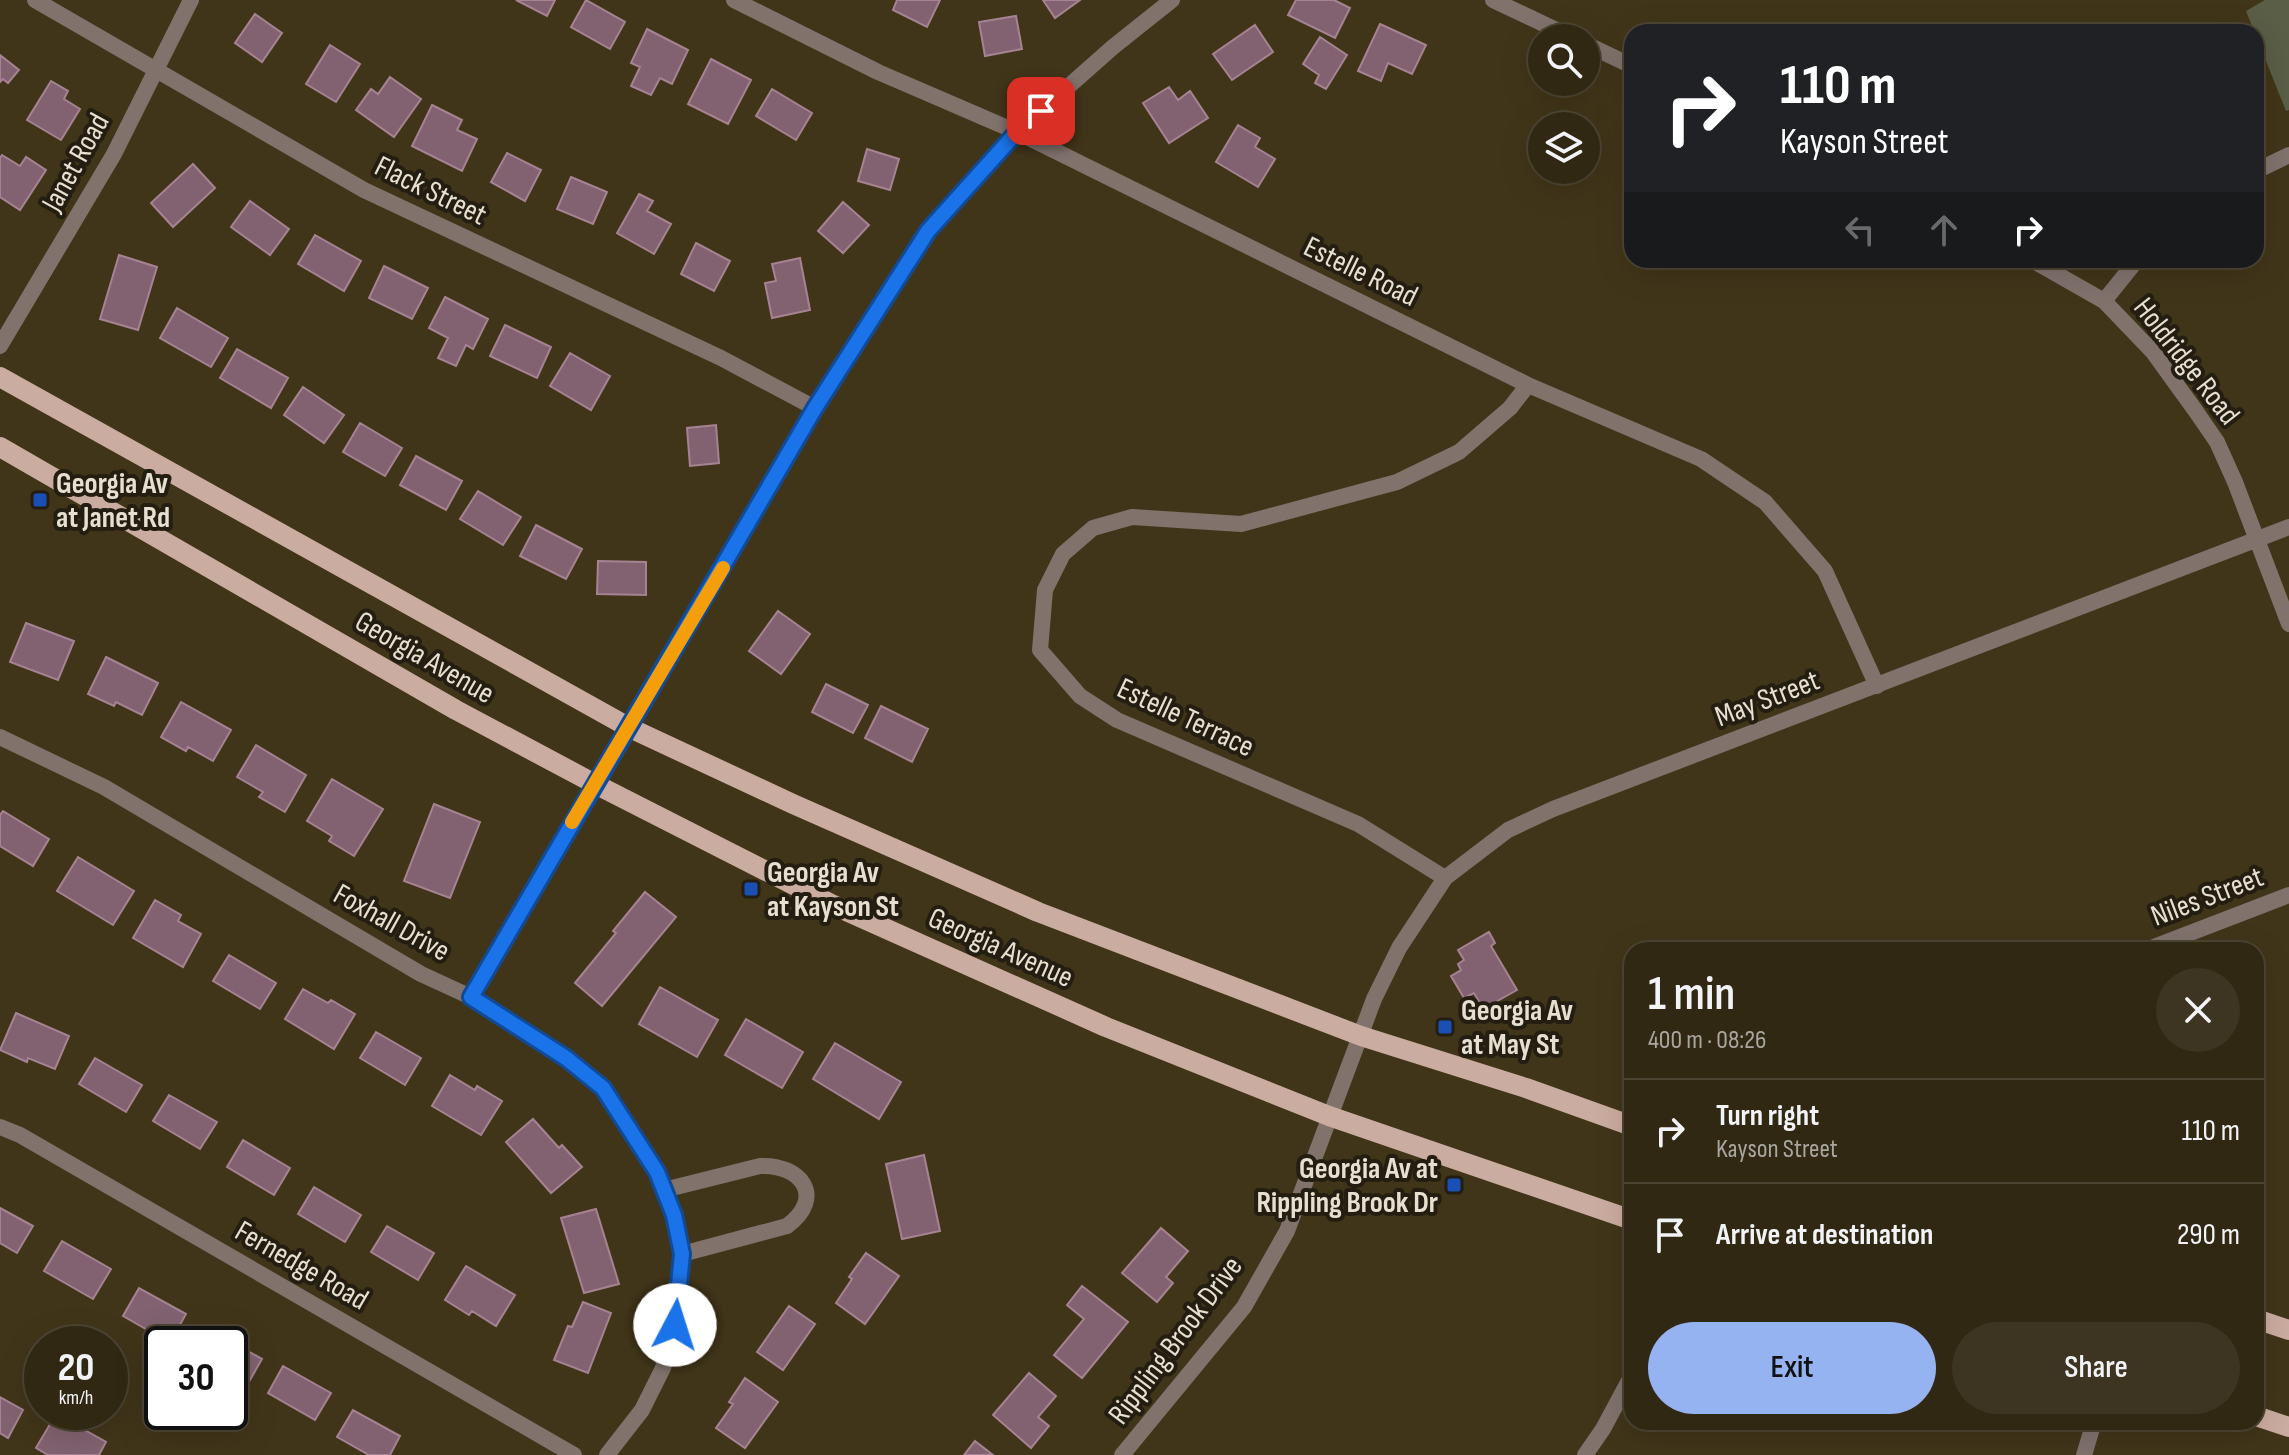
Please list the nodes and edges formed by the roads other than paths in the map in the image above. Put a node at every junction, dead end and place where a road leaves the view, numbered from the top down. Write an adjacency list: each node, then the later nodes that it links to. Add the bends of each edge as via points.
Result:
1 (35, 0): 9 (street, Flack Street)
2 (191, 0): 9 (street, Janet Road)
3 (734, 0): 10 (street, Estelle Road, via 878,72)
4 (1172, 0): 10 (street)
5 (1493, 0): 6 (street)
6 (1544, 24)
7 (1600, 51): 8 (street)
8 (1624, 62)
9 (157, 70): 16 (street, Janet Road, via 114,154); 19 (street, Flack Street, via 364,190 721,358)
10 (1017, 132): 18 (street, Estelle Road); 19 (street, via 928,231)
11 (2289, 155): 12 (street)
12 (2264, 167)
13 (2046, 268): 15 (street, Holdridge Road)
14 (2131, 268): 15 (street)
15 (2104, 301): 22 (street, Holdridge Road, via 2153,352 2217,442)
16 (0, 346)
17 (0, 377): 25 (main road, Georgia Avenue)
18 (1528, 385): 24 (street, Estelle Road, via 1701,459 1765,502 1825,571); 28 (street, Estelle Terrace, via 1459,452 1397,482 1241,524 1132,517 1093,528 1063,554 1045,590 1040,650 1080,696 1117,720 1358,824)
19 (815, 408): 25 (street)
20 (0, 447): 27 (main road, Georgia Avenue, via 456,710)
21 (2289, 527): 22 (street, May Street)
22 (2256, 539): 23 (street, Holdridge Road); 24 (street, May Street)
23 (2289, 624)
24 (1877, 686): 28 (street, May Street, via 1553,809 1508,830)
25 (630, 728): 27 (street); 32 (main road, Georgia Avenue, via 1038,912)
26 (0, 737): 31 (street, Foxhall Drive, via 104,787 421,974)
27 (595, 784): 31 (street); 33 (main road, Georgia Avenue, via 833,905 1106,1027)
28 (1445, 878): 32 (street, May Street, via 1399,948)
29 (2289, 895): 30 (street, Niles Street)
30 (2167, 942)
31 (471, 997): 36 (street, Foxhall Drive, via 603,1088)
32 (1361, 1036): 33 (street, Rippling Brook Drive); 34 (main road, Georgia Avenue)
33 (1329, 1116): 37 (main road, Georgia Avenue); 47 (street, Rippling Brook Drive, via 1287,1231 1244,1307)
34 (1624, 1123)
35 (0, 1127): 45 (street, Fernedge Road)
36 (664, 1190): 38 (street, Foxhall Drive); 38 (street, via 775,1165 805,1186 808,1200 801,1216 787,1226)
37 (1624, 1217)
38 (682, 1254): 46 (street, Foxhall Drive, via 675,1325 663,1368 642,1410)
39 (2264, 1322): 40 (main road)
40 (2289, 1330)
41 (1624, 1390): 48 (street)
42 (2264, 1419): 43 (main road)
43 (2289, 1427)
44 (2092, 1430): 49 (street)
45 (574, 1455)
46 (607, 1455)
47 (1122, 1455)
48 (1585, 1455)
49 (2084, 1455)

